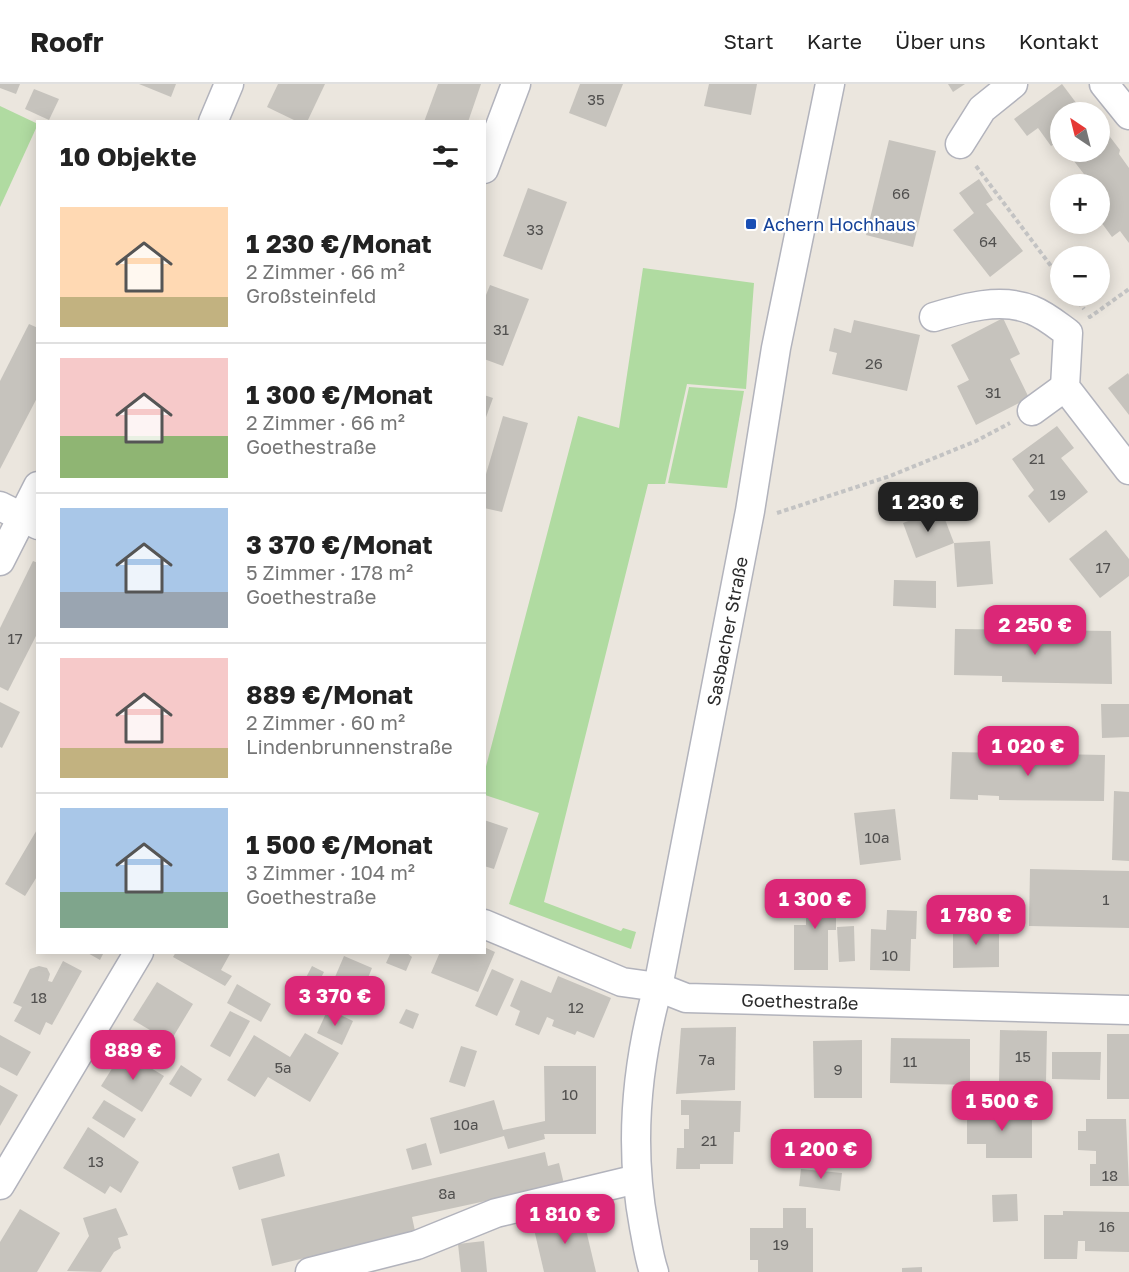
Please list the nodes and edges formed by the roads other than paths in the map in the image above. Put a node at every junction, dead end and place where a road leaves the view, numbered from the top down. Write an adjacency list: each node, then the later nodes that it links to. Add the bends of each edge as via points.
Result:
1 (229, 84): 7 (street)
2 (516, 84): 9 (street)
3 (830, 84): 19 (street, Sasbacher Straße, via 776,348 750,511)
4 (1013, 84): 8 (street, via 982,109)
5 (1104, 84): 6 (street)
6 (1129, 114)
7 (214, 120)
8 (960, 144)
9 (486, 164)
10 (934, 317): 11 (street, via 971,306 1032,309 1068,333)
11 (1065, 387): 12 (street); 13 (street)
12 (1032, 411)
13 (1129, 470)
14 (36, 489): 15 (street)
15 (20, 516): 16 (street)
16 (0, 561)
17 (486, 925): 19 (street, Goethestraße, via 622,982)
18 (138, 954): 22 (street)
19 (658, 987): 20 (street, Goethestraße, via 686,998); 21 (street, Sasbacher Straße, via 637,1085)
20 (1129, 1010)
21 (637, 1179): 23 (street, via 496,1213 417,1245); 24 (street, Sasbacher Straße)
22 (0, 1185)
23 (310, 1272)
24 (654, 1272)

